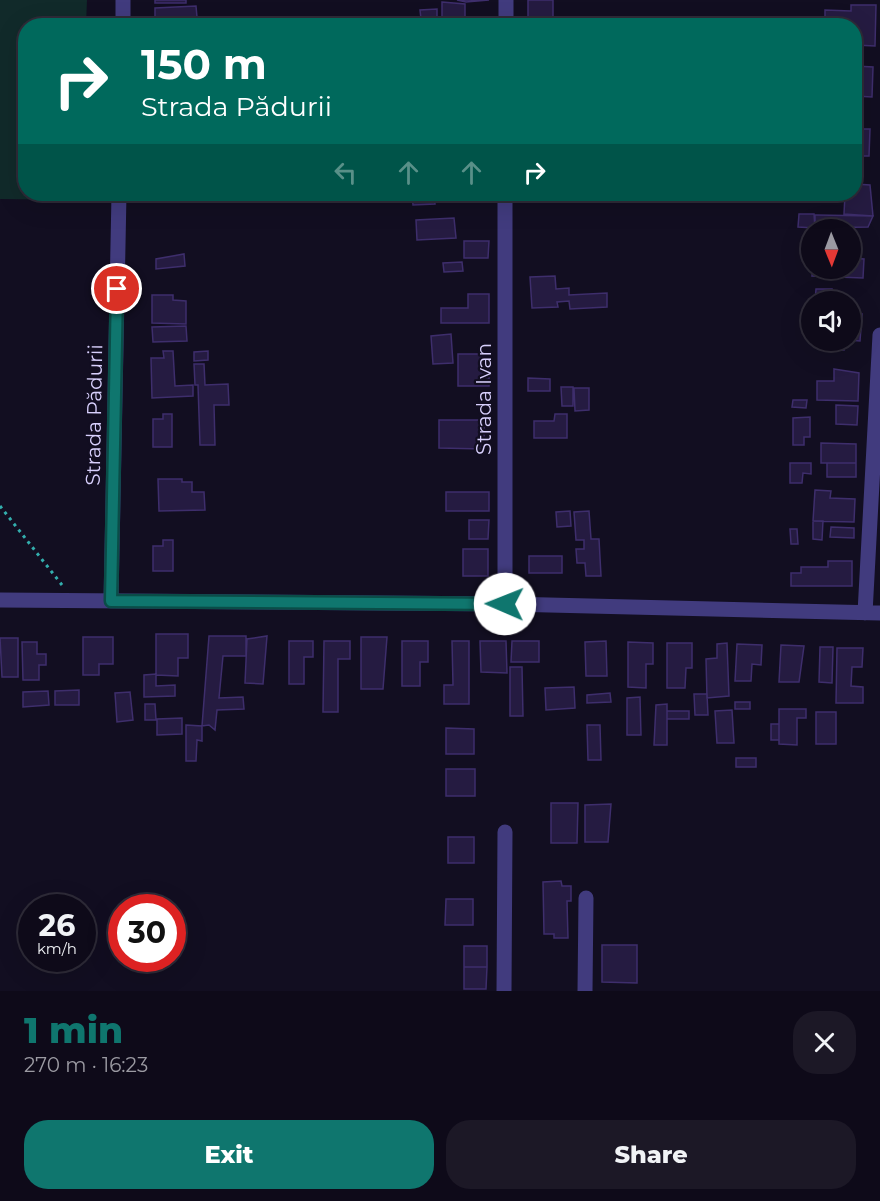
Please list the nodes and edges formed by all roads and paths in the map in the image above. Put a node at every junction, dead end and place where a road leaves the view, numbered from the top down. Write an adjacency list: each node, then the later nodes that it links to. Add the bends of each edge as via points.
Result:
1 (123, 0): 3 (street)
2 (506, 0): 4 (street)
3 (123, 18)
4 (506, 18)
5 (119, 201): 11 (street, Strada Pădurii)
6 (505, 201): 12 (street, Strada Ivan)
7 (880, 335): 13 (street)
8 (0, 506): 10 (path)
9 (0, 600): 10 (street)
10 (74, 601): 11 (street)
11 (111, 601): 12 (street)
12 (505, 604): 13 (street)
13 (873, 613)
14 (505, 832): 16 (street)
15 (586, 898): 17 (street)
16 (504, 991)
17 (585, 991)

